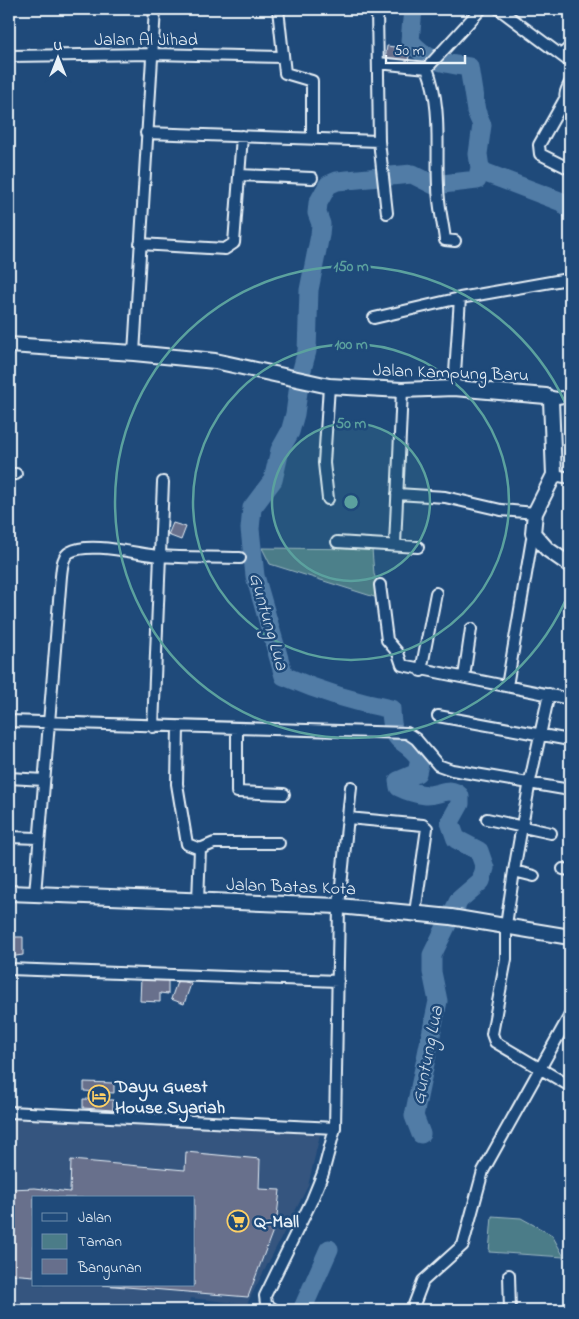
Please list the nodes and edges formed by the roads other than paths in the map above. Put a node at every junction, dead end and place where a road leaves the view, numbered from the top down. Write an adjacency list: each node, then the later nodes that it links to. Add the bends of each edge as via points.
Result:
1 (155, 9): 7 (street)
2 (278, 9): 10 (street)
3 (377, 9): 12 (street)
4 (481, 9): 13 (street)
5 (499, 9): 8 (street)
6 (570, 47): 8 (street)
7 (153, 54): 9 (street, Jalan Al Jihad); 10 (street, Jalan Al Jihad); 16 (street)
8 (561, 55): 11 (street)
9 (9, 56)
10 (282, 57): 18 (street, via 286,74 312,81)
11 (570, 62)
12 (378, 63): 13 (street); 19 (street)
13 (427, 68): 24 (street, via 434,86 439,129 438,185 445,240)
14 (570, 83): 15 (street, via 566,91)
15 (568, 101): 20 (street, via 538,145 540,154)
16 (146, 133): 17 (street); 25 (street)
17 (242, 136): 18 (street); 21 (street)
18 (312, 138): 19 (street)
19 (379, 141): 23 (street)
20 (570, 169)
21 (239, 175): 22 (street); 25 (street, via 234,243 228,248)
22 (312, 178)
23 (387, 213)
24 (455, 241)
25 (140, 244): 30 (street)
26 (562, 280): 27 (street)
27 (460, 298): 28 (street); 32 (street)
28 (374, 318)
29 (9, 345): 30 (street, Jalan Kampung Baru)
30 (134, 353): 31 (street, Jalan Kampung Baru, via 237,364)
31 (329, 386): 33 (street, Jalan Kampung Baru); 40 (street, via 324,462)
32 (454, 388): 33 (street, Jalan Kampung Baru); 34 (street, Jalan Kampung Baru)
33 (402, 390): 39 (street)
34 (546, 396): 35 (street); 36 (street, Jalan Kampung Baru, via 551,400)
35 (570, 396)
36 (554, 475): 37 (street); 41 (street, Jalan Kampung Baru)
37 (570, 478)
38 (163, 482): 46 (street)
39 (397, 494): 41 (street, via 445,497 501,510); 44 (street)
40 (328, 499)
41 (535, 513): 42 (street, Jalan Kampung Baru)
42 (533, 533): 48 (street, via 547,549); 54 (street)
43 (337, 542): 44 (street)
44 (395, 546): 45 (street)
45 (418, 547)
46 (160, 556): 47 (street); 59 (street, via 97,549 78,549 68,553 61,576); 60 (street)
47 (240, 558)
48 (570, 565)
49 (380, 585): 52 (street, via 390,646 398,653 402,665)
50 (436, 592): 52 (street)
51 (472, 629): 53 (street)
52 (421, 671): 53 (street)
53 (464, 677): 54 (street)
54 (507, 686): 55 (street)
55 (548, 694): 56 (street); 63 (street)
56 (570, 699)
57 (438, 716): 63 (street)
58 (9, 721): 59 (street)
59 (49, 723): 60 (street); 66 (street)
60 (152, 727): 61 (street)
61 (178, 728): 62 (street); 78 (street, via 177,784 185,840 190,847)
62 (237, 730): 67 (street, via 412,735 438,765 452,770); 70 (street, via 237,792)
63 (540, 734): 64 (street); 67 (street)
64 (564, 739)
65 (9, 778): 66 (street)
66 (44, 780): 76 (street)
67 (530, 781): 69 (street); 73 (street)
68 (351, 787): 71 (street)
69 (564, 789)
70 (284, 794)
71 (348, 818): 84 (street); 85 (street, via 427,828)
72 (486, 820): 73 (street)
73 (522, 826): 74 (street); 79 (street)
74 (551, 832)
75 (9, 837): 76 (street)
76 (38, 838): 82 (street)
77 (279, 843): 78 (street, via 214,843)
78 (200, 849): 83 (street)
79 (514, 871): 80 (street); 86 (street)
80 (534, 876)
81 (9, 893): 82 (street, Jalan Batas Kota)
82 (35, 894): 83 (street, Jalan Batas Kota)
83 (198, 901): 84 (street, Jalan Batas Kota)
84 (338, 906): 85 (street, Jalan Batas Kota); 89 (street)
85 (415, 913): 86 (street, Jalan Batas Kota)
86 (506, 925): 87 (street, Jalan Batas Kota); 91 (street, via 506,959 492,1038)
87 (570, 937)
88 (9, 969): 89 (street)
89 (338, 981): 94 (street)
90 (570, 1015): 91 (street)
91 (540, 1067): 92 (street); 97 (street, via 483,1170 463,1245 423,1281)
92 (570, 1086)
93 (9, 1112): 94 (street)
94 (334, 1128): 96 (street, via 323,1173 312,1200 265,1296 266,1304)
95 (509, 1275): 98 (street)
96 (275, 1310)
97 (412, 1310)
98 (510, 1310)

